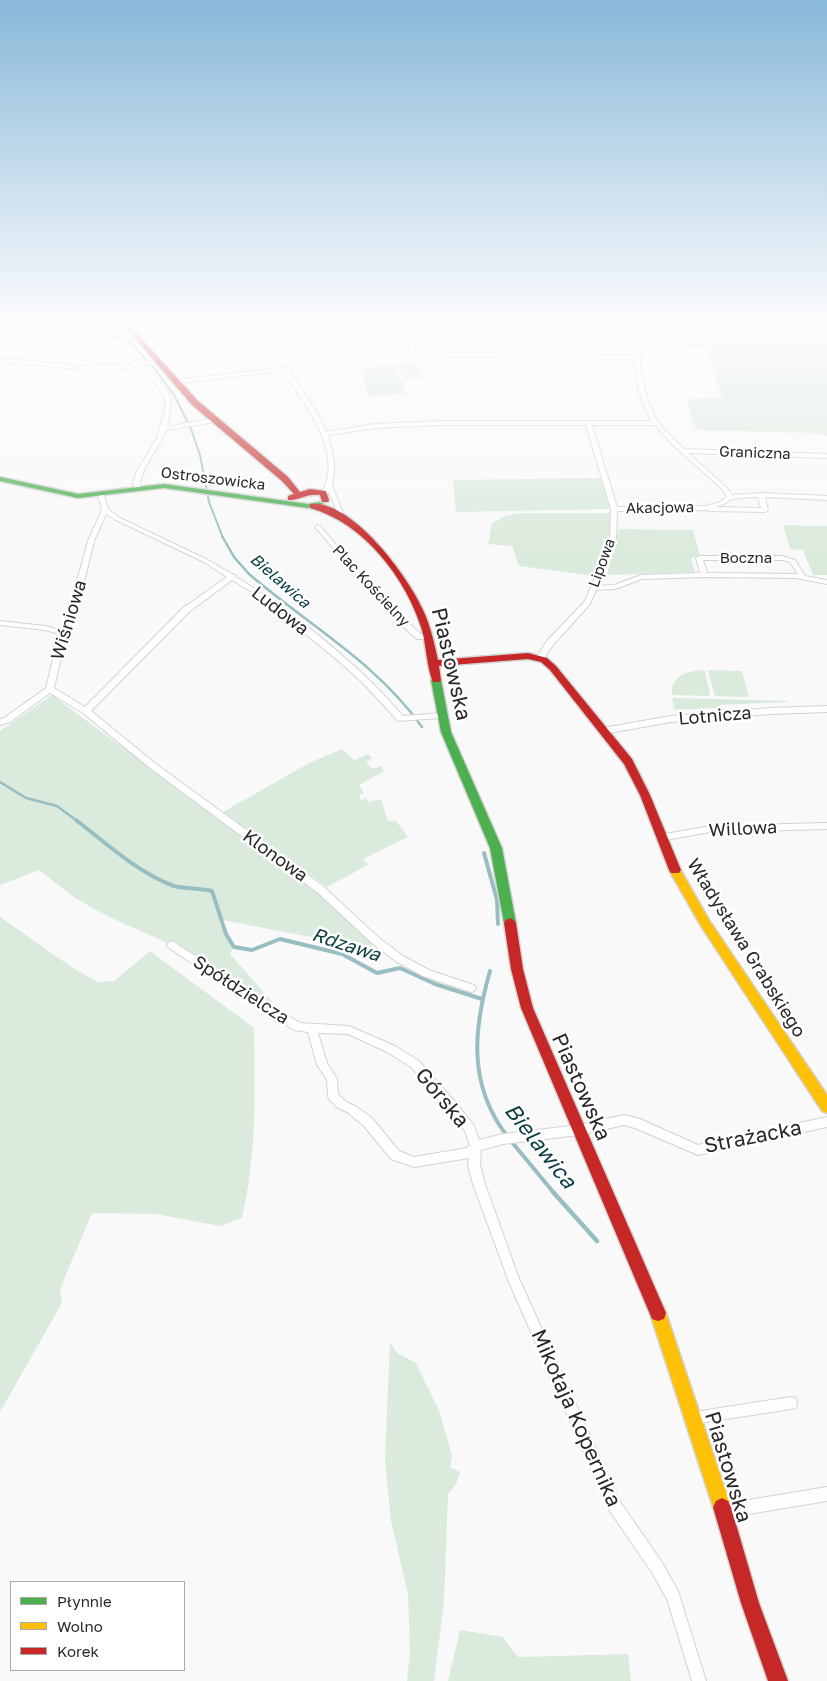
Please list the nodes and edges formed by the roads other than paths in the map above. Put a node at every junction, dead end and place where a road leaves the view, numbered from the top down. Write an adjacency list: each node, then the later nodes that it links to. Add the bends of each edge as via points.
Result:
1 (168, 399): 9 (street)
2 (193, 399): 5 (main road)
3 (304, 399): 10 (street)
4 (646, 399): 7 (street)
5 (215, 420): 8 (street); 15 (main road)
6 (588, 422): 7 (street); 10 (street, via 375,426); 25 (street, Lipowa)
7 (656, 423): 11 (street)
8 (192, 425): 9 (street)
9 (164, 429): 16 (street, via 137,477)
10 (324, 434): 13 (street)
11 (683, 451): 12 (street, Graniczna); 20 (street)
12 (827, 456)
13 (331, 477): 17 (street); 17 (street)
14 (0, 479): 18 (main road, Ostroszowicka, via 78,496)
15 (285, 479): 17 (main road, Piastowska); 21 (main road)
16 (137, 489): 18 (main road, Ostroszowicka); 21 (main road, Ostroszowicka, via 164,486 276,502)
17 (321, 492): 21 (main road); 23 (main road); 27 (main road, Piastowska)
18 (101, 495): 26 (street)
19 (761, 495): 20 (street); 22 (street); 24 (street, Akacjowa, via 765,510)
20 (730, 497): 24 (street, Akacjowa)
21 (298, 498): 23 (main road, Ostroszowicka)
22 (827, 498)
23 (313, 506): 27 (main road, Piastowska)
24 (707, 508): 25 (street, Akacjowa)
25 (614, 509): 33 (street, Lipowa, via 613,540)
26 (105, 510): 30 (street, Ludowa); 35 (street, Wiśniowa, via 93,534 74,607)
27 (344, 517): 36 (main road, Piastowska, via 400,575 419,607)
28 (318, 527): 36 (street, Plac Kościelny, via 394,614 420,637)
29 (704, 575): 31 (street, Boczna); 31 (street, Boczna, via 699,558 782,558 793,561); 33 (street, Boczna, via 641,577 614,587)
30 (232, 576): 41 (street, via 186,610); 42 (street, Ludowa, via 338,656 401,719)
31 (802, 576): 32 (street, Boczna)
32 (827, 582)
33 (593, 588): 37 (street, Lipowa, via 581,612)
34 (0, 624): 35 (street)
35 (63, 633): 39 (street, Wiśniowa)
36 (429, 637): 38 (main road, Piastowska)
37 (540, 658): 38 (main road, via 528,656); 44 (main road, Władysława Grabskiego, via 553,668)
38 (434, 663): 42 (main road, Piastowska)
39 (50, 689): 41 (street, Klonowa); 43 (street)
40 (827, 709): 44 (street, Lotnicza, via 671,719)
41 (86, 711): 48 (street, Klonowa, via 175,782 320,889 400,959 426,973)
42 (441, 715): 52 (main road, Piastowska, via 496,847 508,896 514,952 525,1003)
43 (0, 722)
44 (603, 731): 46 (main road, Władysława Grabskiego, via 628,762 645,795)
45 (827, 826): 46 (street, Willowa, via 710,829)
46 (660, 838): 50 (main road, Władysława Grabskiego, via 676,874 705,923)
47 (172, 945): 49 (street, Spółdzielcza, via 298,1027)
48 (471, 988)
49 (312, 1029): 53 (street, Górska, via 350,1030 415,1064 469,1128); 53 (street, Górska, via 322,1065 332,1079 333,1096 368,1122 395,1155 414,1162 470,1153)
50 (827, 1107)
51 (827, 1122): 52 (street, Strażacka, via 698,1150 624,1120)
52 (579, 1130): 53 (street, Strażacka, via 503,1139); 55 (main road, Piastowska, via 659,1312)
53 (476, 1146): 58 (street, Mikołaja Kopernika, via 474,1165 479,1184 513,1278 614,1505 673,1596)
54 (791, 1403): 55 (street)
55 (694, 1418): 57 (main road, Piastowska)
56 (827, 1494): 57 (street)
57 (723, 1512): 59 (main road, Piastowska)
58 (700, 1681)
59 (778, 1681)

